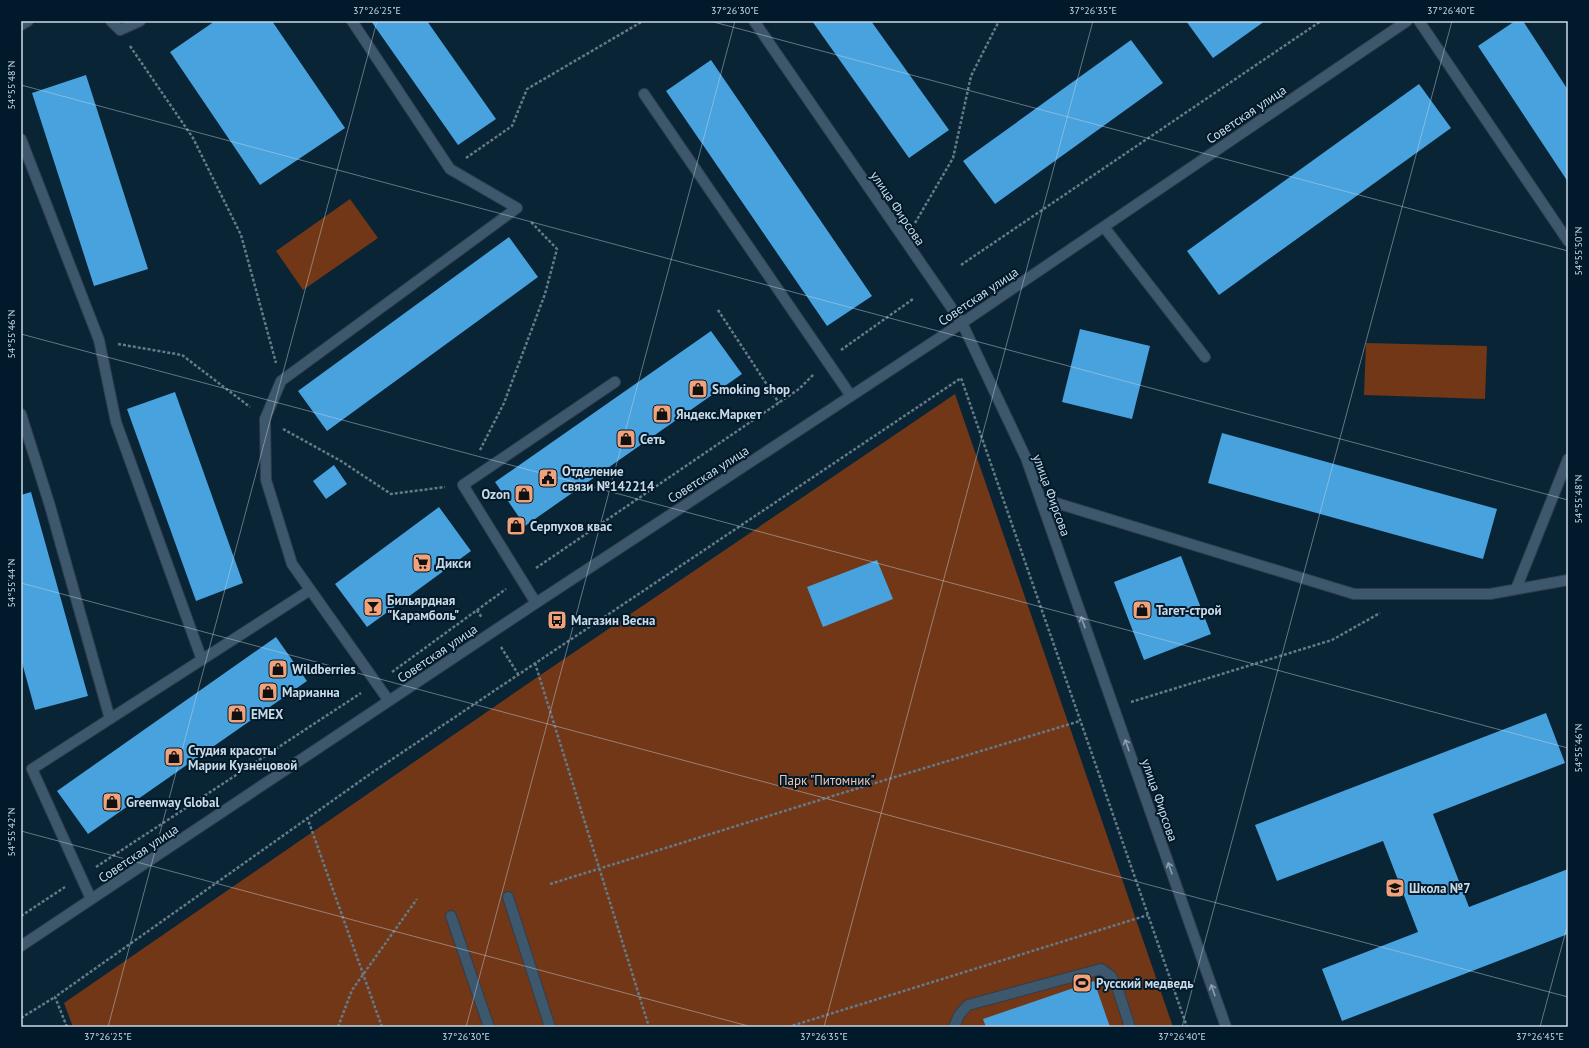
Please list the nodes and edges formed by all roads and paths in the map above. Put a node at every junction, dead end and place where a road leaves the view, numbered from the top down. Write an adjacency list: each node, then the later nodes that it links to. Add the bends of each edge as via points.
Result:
1 (28, 21): 11 (street)
2 (111, 21): 12 (street)
3 (140, 21): 12 (street)
4 (352, 21): 15 (street)
5 (643, 21): 15 (path, via 527,89 512,126)
6 (754, 21): 18 (street, улица Фирсова)
7 (999, 21): 18 (path, via 971,76 954,158)
8 (1320, 21): 20 (path)
9 (1407, 21): 17 (street, Советская улица)
10 (1419, 21): 19 (street)
11 (21, 25)
12 (120, 30): 27 (path, via 193,138 241,235)
13 (644, 94): 26 (street)
14 (21, 139): 24 (street)
15 (450, 170): 16 (street)
16 (517, 208): 27 (street); 33 (path, via 557,249 545,294 504,403)
17 (1104, 227): 23 (street, Советская улица); 25 (street)
18 (904, 240): 23 (street, улица Фирсова)
19 (1568, 241)
20 (961, 265)
21 (913, 299): 26 (path)
22 (718, 310): 30 (path)
23 (962, 323): 29 (street, Советская улица); 36 (street, улица Фирсова, via 1026,458)
24 (99, 340): 32 (path, via 182,355); 43 (street, via 116,422)
25 (1205, 357)
26 (827, 360): 29 (street); 30 (path, via 799,389)
27 (281, 381): 32 (street)
28 (615, 382): 35 (street)
29 (851, 396): 41 (street, Советская улица)
30 (779, 403): 37 (path)
31 (21, 414): 48 (street, via 50,506)
32 (265, 419): 35 (path, via 341,461 391,494); 40 (street, via 266,480 292,564)
33 (480, 451)
34 (1568, 459): 39 (street)
35 (463, 485): 37 (street)
36 (1040, 498): 39 (street, via 1354,594 1490,594); 47 (street, улица Фирсова, one-way to 36)
37 (520, 578): 41 (street); 45 (path)
38 (1568, 580): 39 (street)
39 (1516, 589)
40 (310, 590): 43 (street); 45 (street)
41 (536, 603): 46 (street, Советская улица)
42 (1387, 609): 47 (path, via 1332,640)
43 (202, 660): 48 (street)
44 (535, 663): 49 (path, via 961,378); 50 (path); 51 (path)
45 (376, 684): 46 (street); 52 (path)
46 (388, 701): 55 (street, Советская улица)
47 (1114, 708): 74 (street, улица Фирсова, one-way to 47)
48 (110, 719): 52 (street, via 32,769)
49 (1080, 721): 51 (path); 57 (path)
50 (307, 817): 61 (path); 62 (path)
51 (599, 868): 53 (path); 69 (path)
52 (81, 876): 55 (street); 58 (path)
53 (550, 884)
54 (508, 897): 68 (street)
55 (91, 899): 60 (street, Советская улица)
56 (417, 899): 61 (path)
57 (1148, 915): 70 (path); 73 (path)
58 (21, 916)
59 (451, 916): 67 (street)
60 (21, 946)
61 (363, 975): 65 (path, via 352,990); 66 (path)
62 (55, 997): 63 (path); 64 (path)
63 (21, 1018)
64 (66, 1027)
65 (338, 1027)
66 (382, 1027)
67 (490, 1027)
68 (550, 1027)
69 (649, 1027)
70 (788, 1027)
71 (954, 1027): 72 (street, via 959,1015 968,1006 1101,969 1111,976 1117,987)
72 (1130, 1027)
73 (1186, 1027)
74 (1226, 1027)

